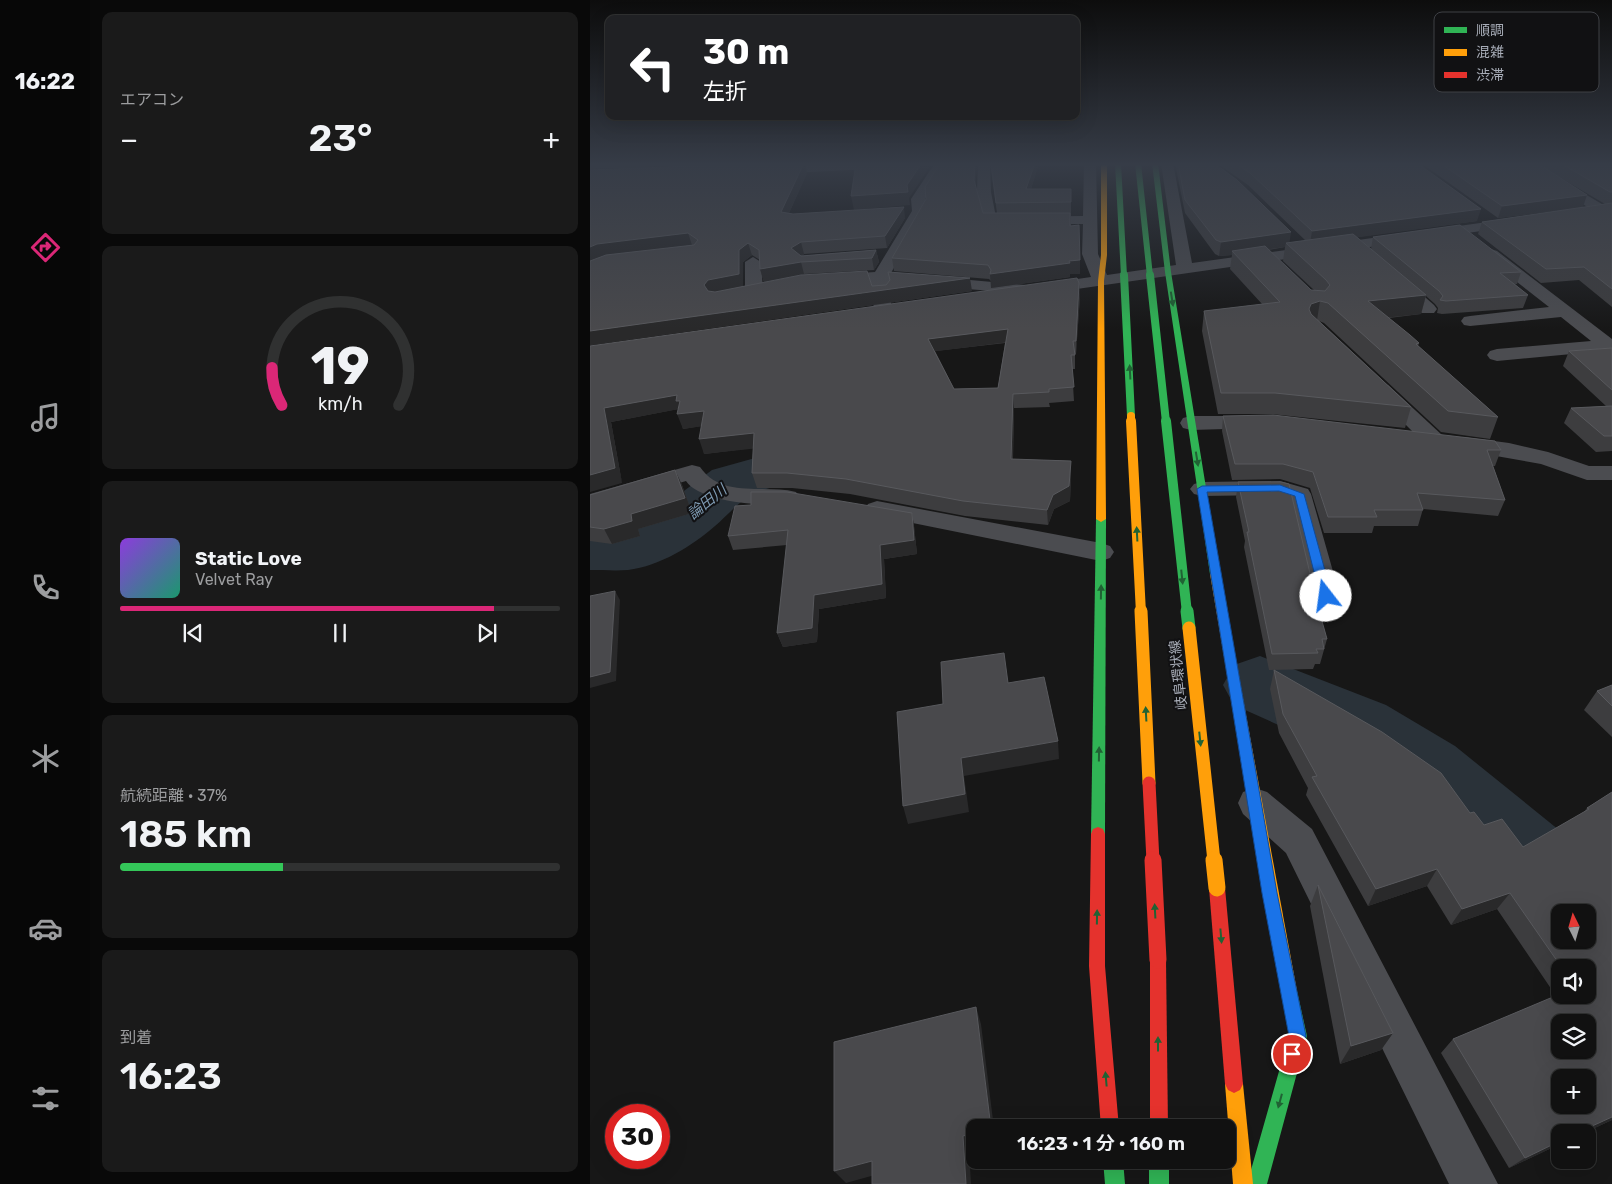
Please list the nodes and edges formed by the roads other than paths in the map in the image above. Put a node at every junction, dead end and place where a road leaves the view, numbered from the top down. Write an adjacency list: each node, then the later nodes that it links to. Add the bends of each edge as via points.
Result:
1 (915, 218): 12 (street)
2 (989, 218): 9 (street, via 989,221)
3 (1104, 218): 29 (main road)
4 (1121, 218): 55 (main road, one-way to 4, bridge, via 1158,960)
5 (1144, 218): 60 (main road, 岐阜環状線, one-way to 60, bridge, via 1217,888)
6 (1162, 218): 26 (main road)
7 (1176, 218): 23 (street)
8 (1486, 218): 11 (street)
9 (1090, 220): 29 (street, via 1090,254)
10 (1532, 220): 11 (street)
11 (1495, 225): 14 (street)
12 (910, 226): 13 (street); 18 (street)
13 (891, 228)
14 (1460, 230): 16 (street); 36 (street)
15 (1294, 239): 17 (street)
16 (1354, 245): 17 (street); 21 (street)
17 (1306, 252): 20 (street)
18 (894, 254): 19 (street); 27 (street)
19 (874, 256)
20 (1267, 257): 23 (street); 24 (street)
21 (1368, 258)
22 (753, 262): 31 (street, via 762,289)
23 (1185, 269): 26 (street)
24 (1281, 271)
25 (1384, 271): 34 (street)
26 (1168, 272): 29 (street); 42 (main road, one-way to 42)
27 (880, 277): 28 (street); 30 (street, via 1006,287 1019,289); 35 (street)
28 (814, 281)
29 (1100, 281): 30 (street); 51 (main road)
30 (1018, 292): 32 (street)
31 (736, 294)
32 (960, 300)
33 (902, 307): 35 (street)
34 (1428, 309)
35 (883, 310): 37 (street)
36 (1564, 311): 38 (street); 39 (street)
37 (863, 313)
38 (1470, 321)
39 (1606, 340): 40 (street)
40 (1497, 355)
41 (1365, 374): 45 (street)
42 (1191, 422): 43 (street); 47 (main road, one-way to 47)
43 (1281, 422)
44 (1402, 435): 45 (street)
45 (1434, 440): 46 (street, via 1509,450 1587,473)
46 (1612, 473)
47 (1202, 489): 52 (street, via 1280,488 1299,494); 53 (main road)
48 (811, 499): 49 (street, via 744,497 700,484 692,472)
49 (590, 502)
50 (850, 504): 51 (street)
51 (1101, 552): 54 (main road, one-way to 51, via 1096,966)
52 (1326, 596)
53 (1255, 803): 61 (main road, one-way to 61, via 1298,1036); 62 (street, via 1299,841)
54 (1109, 1119)
55 (1159, 1119)
56 (1114, 1169): 58 (main road)
57 (1159, 1169): 59 (main road)
58 (1115, 1184)
59 (1159, 1184)
60 (1244, 1184)
61 (1257, 1184)
62 (1474, 1184)

